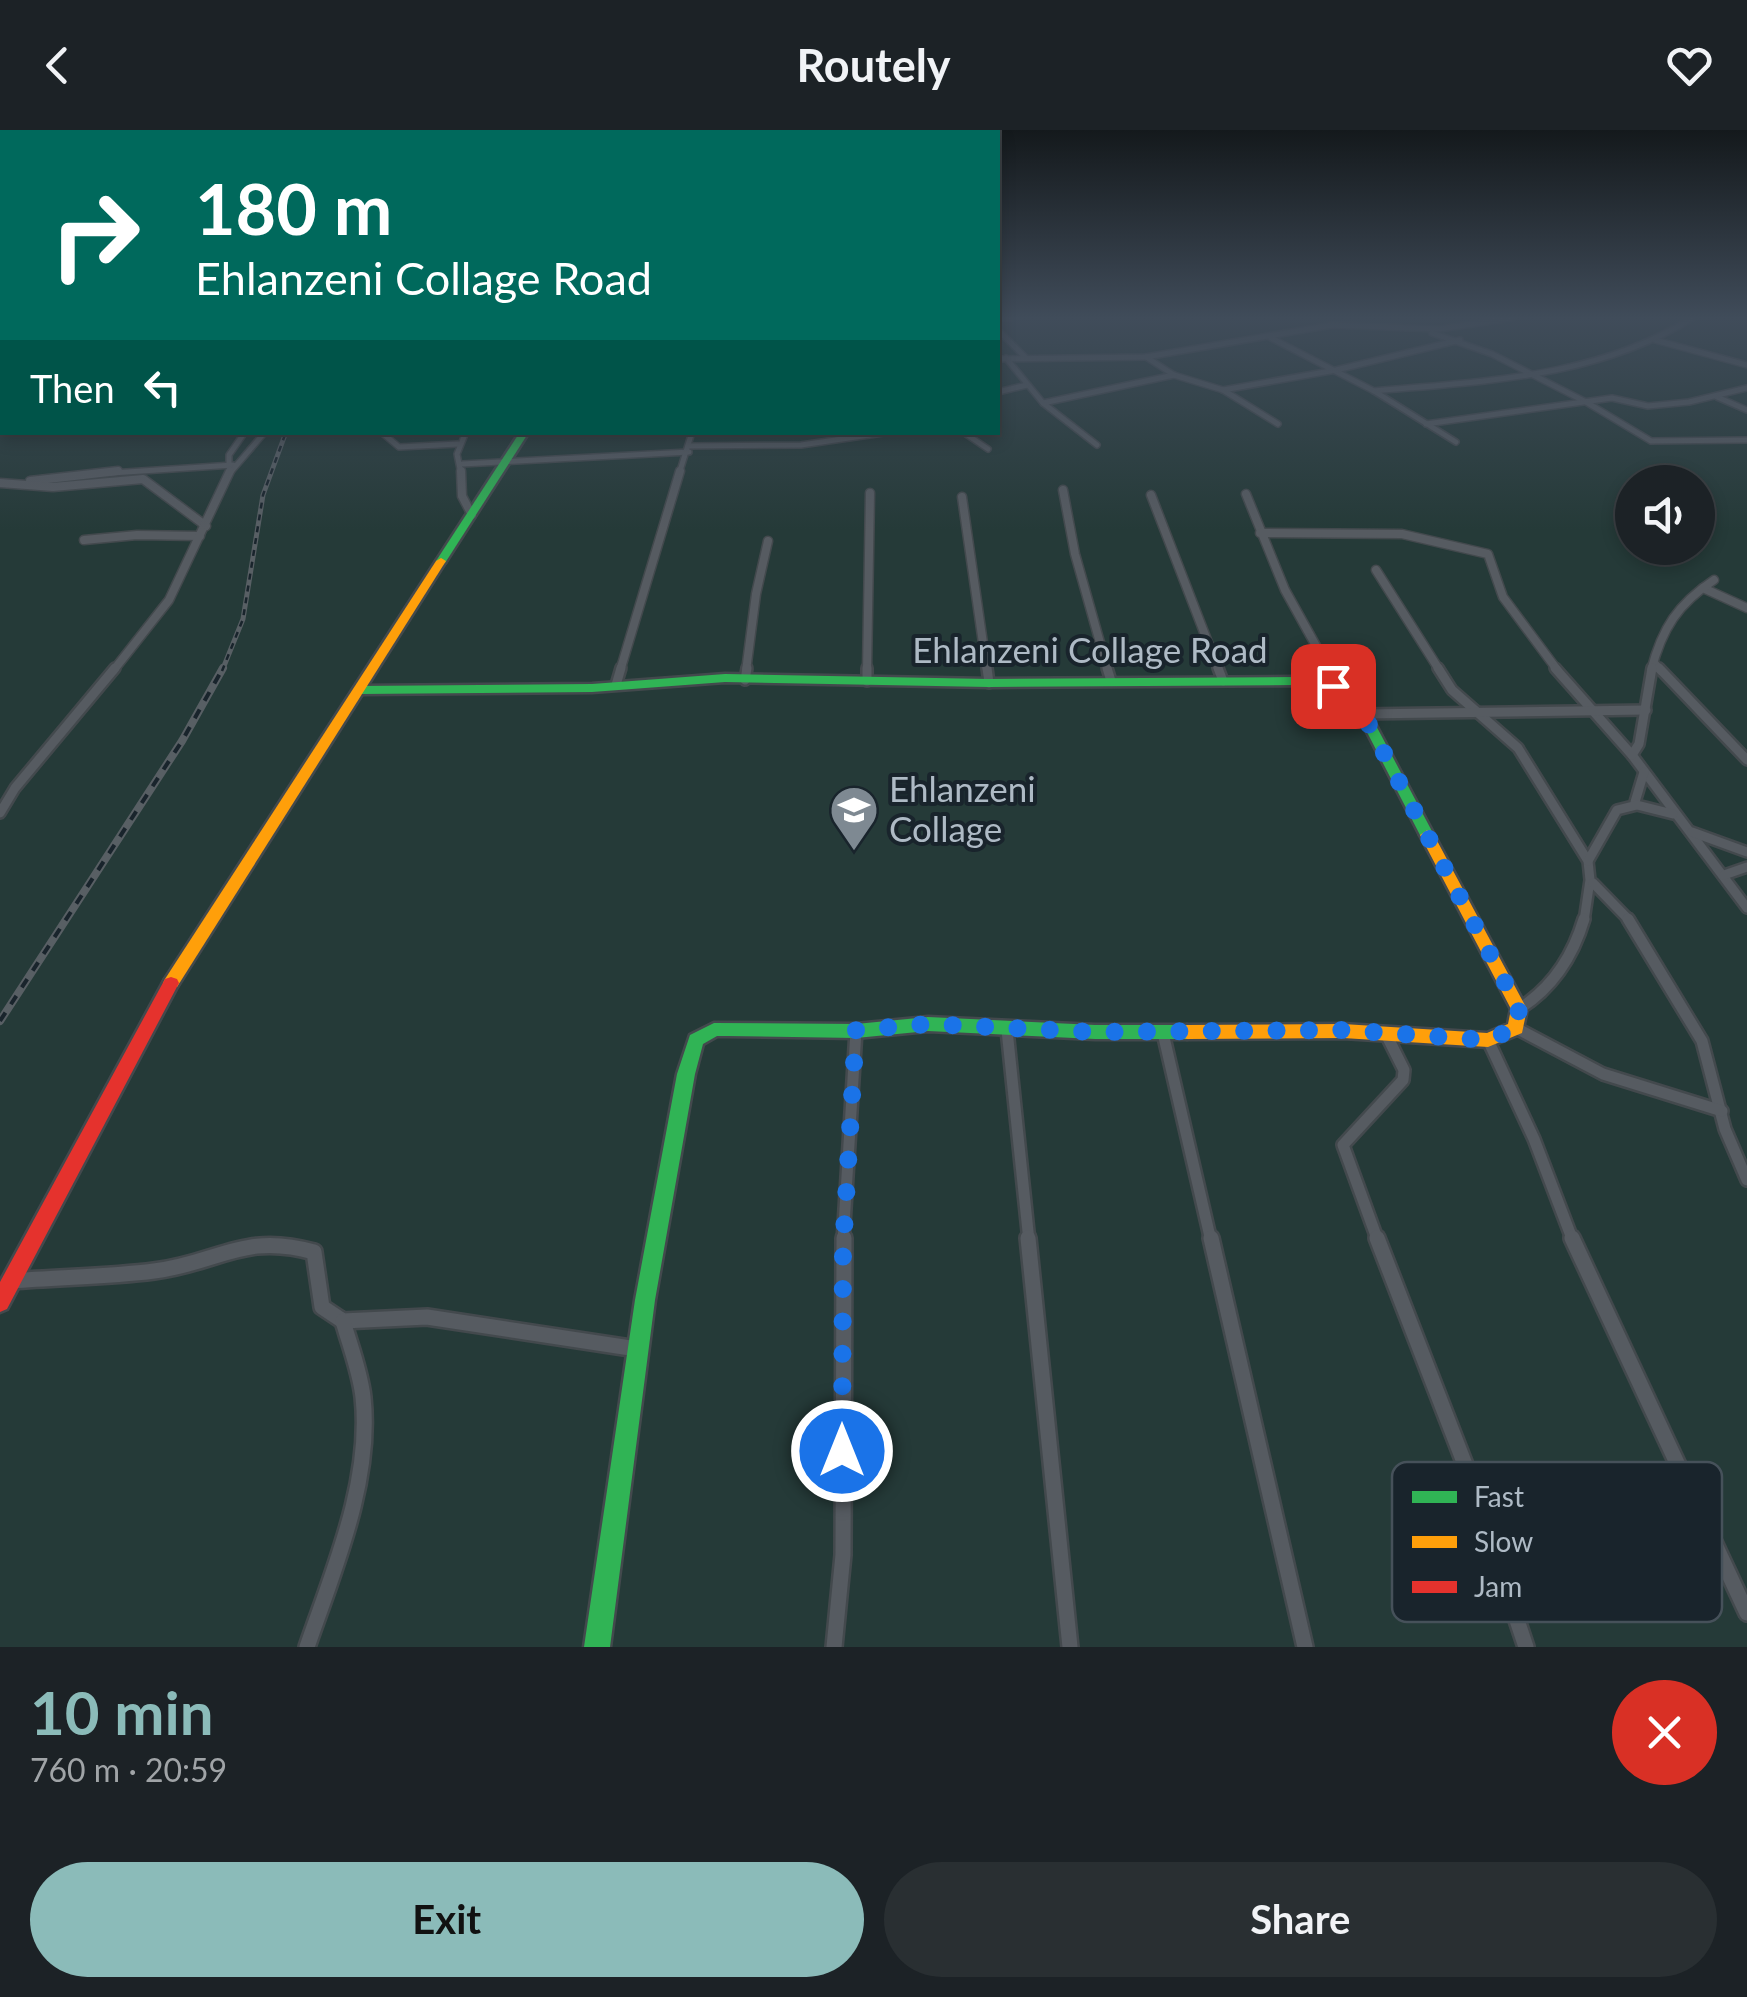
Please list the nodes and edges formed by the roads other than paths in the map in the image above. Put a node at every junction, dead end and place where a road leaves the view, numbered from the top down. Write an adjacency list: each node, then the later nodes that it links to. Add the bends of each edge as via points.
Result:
1 (1030, 389): 13 (street)
2 (1109, 389): 13 (street)
3 (1219, 389): 9 (street)
4 (1230, 389): 9 (street)
5 (1370, 389): 10 (street)
6 (1392, 389): 10 (street)
7 (1560, 389): 12 (street)
8 (1744, 389): 11 (street)
9 (1223, 390): 15 (street)
10 (1374, 391): 16 (street)
11 (1716, 396): 12 (street, via 1652,406 1622,398); 14 (street)
12 (1586, 402): 16 (street); 25 (street, via 1657,443)
13 (1042, 403): 28 (street)
14 (1747, 410)
15 (1278, 424)
16 (1426, 424): 26 (street)
17 (243, 435): 33 (street, via 229,455)
18 (262, 435): 33 (street)
19 (385, 435): 27 (street, via 400,447)
20 (464, 435): 27 (street)
21 (523, 435): 31 (street)
22 (692, 435): 29 (street)
23 (869, 435): 29 (street)
24 (967, 435): 30 (street)
25 (1747, 440)
26 (1456, 442)
27 (458, 444): 32 (street)
28 (1097, 445)
29 (690, 449): 31 (street); 59 (street)
30 (988, 449)
31 (504, 463): 32 (street); 43 (street)
32 (462, 464): 43 (street, via 458,492)
33 (231, 465): 34 (street); 44 (street)
34 (133, 470): 35 (street); 36 (street)
35 (143, 479): 36 (street, via 55,487); 44 (street)
36 (23, 482): 37 (street)
37 (0, 483)
38 (1063, 490): 56 (street)
39 (870, 493): 55 (street)
40 (1151, 494): 57 (street)
41 (1246, 494): 45 (street)
42 (962, 497): 58 (street)
43 (472, 516): 61 (street)
44 (206, 526): 46 (street)
45 (1260, 533): 60 (street, via 1284,590 1328,662); 63 (street, via 1402,534 1488,554 1512,611)
46 (200, 536): 47 (street); 70 (street, via 170,600)
47 (84, 540)
48 (768, 541): 54 (street)
49 (1376, 570): 62 (street, via 1452,690)
50 (1714, 580): 51 (street)
51 (1703, 588): 52 (street); 53 (street, via 1675,612)
52 (1747, 608)
53 (1654, 663): 64 (street); 67 (street)
54 (746, 680): 55 (street, Ehlanzeni Collage Road); 59 (street, Ehlanzeni Collage Road)
55 (867, 681): 58 (street, Ehlanzeni Collage Road)
56 (1111, 681): 57 (street, Ehlanzeni Collage Road); 58 (street, Ehlanzeni Collage Road)
57 (1222, 681): 60 (street, Ehlanzeni Collage Road)
58 (989, 683)
59 (616, 686): 61 (street, Ehlanzeni Collage Road)
60 (1333, 686): 65 (street, via 1352,696)
61 (359, 690): 91 (street, via 180,966)
62 (1475, 710): 63 (street); 65 (street); 74 (street, via 1518,748)
63 (1591, 710): 64 (street); 66 (street)
64 (1646, 710): 66 (street)
65 (1363, 714): 79 (street)
66 (1632, 755): 68 (street)
67 (1747, 760)
68 (1644, 772): 69 (street); 71 (street)
69 (1635, 802): 71 (street); 74 (street, via 1608,819)
70 (0, 813)
71 (1675, 814): 72 (street)
72 (1687, 830): 73 (street); 76 (street)
73 (1747, 852)
74 (1588, 861): 77 (street)
75 (1747, 867): 76 (street)
76 (1724, 875): 78 (street)
77 (1594, 883): 79 (street, via 1588,917 1552,981 1538,1000); 86 (street, via 1616,900 1686,1011 1708,1057)
78 (1747, 908)
79 (1519, 1009): 80 (street)
80 (1516, 1028): 85 (street); 86 (street, via 1603,1074)
81 (856, 1030): 82 (street, via 928,1024); 94 (street, via 728,1029 696,1040); 102 (street, via 843,1248 843,1556)
82 (1006, 1030): 83 (street); 103 (street)
83 (1163, 1032): 84 (street); 104 (street)
84 (1386, 1034): 85 (street); 95 (street, via 1403,1080 1343,1146)
85 (1488, 1040): 96 (street)
86 (1722, 1112): 87 (street)
87 (1732, 1147): 88 (street); 89 (street)
88 (1747, 1160)
89 (1747, 1180)
90 (0, 1266): 91 (street)
91 (15, 1274): 92 (street); 93 (street, via 170,1269 239,1244 300,1247 314,1252 318,1262 322,1308)
92 (0, 1302)
93 (343, 1321): 94 (street, via 426,1316); 100 (street, via 363,1397 364,1429 352,1503)
94 (640, 1350): 101 (street)
95 (1464, 1462)
96 (1676, 1462)
97 (1722, 1560): 98 (street)
98 (1747, 1614)
99 (1519, 1622): 105 (street)
100 (306, 1647)
101 (597, 1647)
102 (834, 1647)
103 (1070, 1647)
104 (1305, 1647)
105 (1526, 1647)

